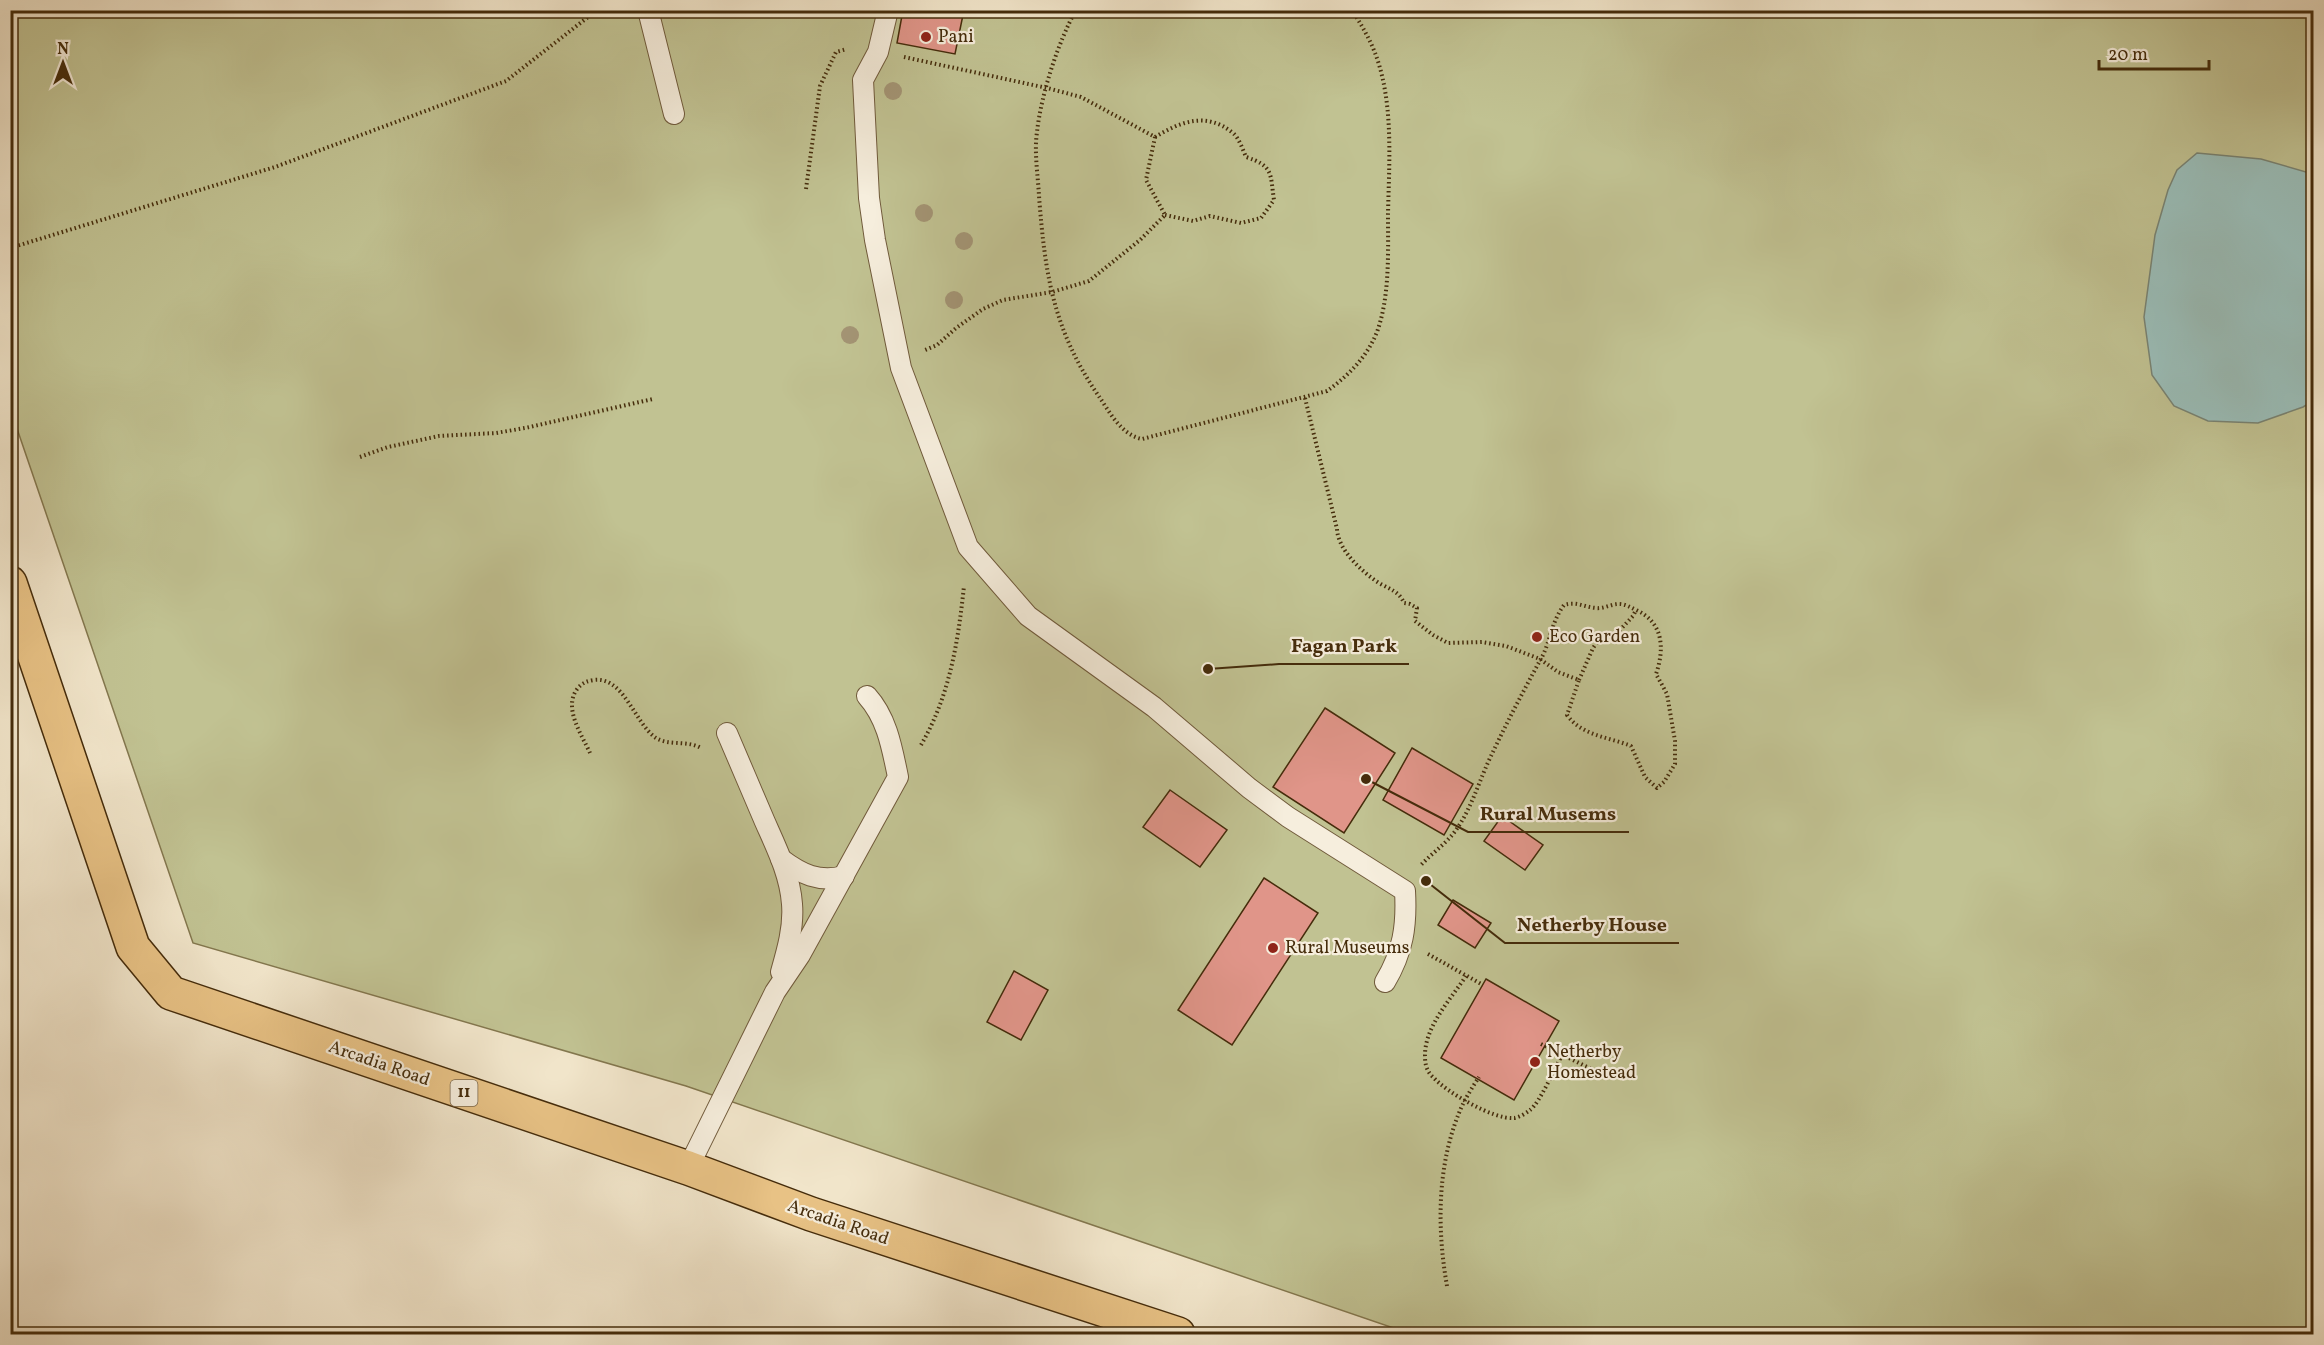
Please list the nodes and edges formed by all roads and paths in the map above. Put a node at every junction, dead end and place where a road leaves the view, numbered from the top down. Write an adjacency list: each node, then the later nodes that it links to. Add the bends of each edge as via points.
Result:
1 (597, 10): 10 (path, via 506,81 274,167)
2 (648, 10): 7 (lane)
3 (888, 10): 12 (lane, via 878,52 863,80 869,198)
4 (1076, 10): 6 (path)
5 (1352, 10): 13 (path, via 1373,46 1385,93 1389,187 1382,311 1368,351 1345,379 1327,391)
6 (1047, 88): 8 (path, via 1081,97); 11 (path, via 1036,133 1043,240)
7 (674, 114)
8 (1155, 137): 9 (path, via 1146,180); 9 (path, via 1193,119 1214,123 1234,133 1246,157 1262,162 1270,172 1274,200 1261,218 1241,223 1210,216 1193,221)
9 (1165, 215): 11 (path, via 1089,281)
10 (10, 248)
11 (1052, 292): 12 (path, via 1003,300 983,309); 13 (path, via 1060,324 1083,373 1114,418 1135,438 1149,438)
12 (901, 368): 16 (lane)
13 (1305, 398): 19 (path, via 1338,540 1345,552 1378,582 1402,597 1404,603 1417,608 1415,621 1440,639 1448,643 1506,646)
14 (653, 399): 15 (path, via 525,428 439,436)
15 (360, 457)
16 (968, 547): 25 (path, via 958,641 943,701 913,759); 28 (lane, via 1028,616 1154,707 1248,788)
17 (10, 583): 39 (main road, Arcadia Road / 11, via 133,947 171,993)
18 (1636, 610): 19 (path, via 1617,604 1596,609 1571,602 1564,605 1551,626); 20 (path, via 1619,631 1598,641); 20 (path, via 1650,618 1661,641 1656,674 1667,694 1675,741 1675,764 1657,788 1645,777 1631,746 1593,735 1567,715)
19 (1540, 659): 20 (path); 28 (path, via 1474,799 1452,835 1414,872)
20 (1579, 680)
21 (867, 696): 25 (lane, via 878,709)
22 (727, 733): 26 (lane)
23 (706, 752): 24 (path, via 691,744 657,739 609,682 597,680 585,682 572,699 575,719)
24 (590, 753)
25 (898, 777): 27 (lane)
26 (781, 859): 27 (lane, via 813,878 832,880); 33 (lane, via 792,907 788,950)
27 (844, 876): 33 (lane)
28 (1405, 891): 29 (lane)
29 (1404, 940): 30 (path); 31 (lane)
30 (1466, 976): 32 (path); 38 (path, via 1433,1026 1425,1056 1433,1078)
31 (1385, 982)
32 (1483, 985)
33 (775, 992): 39 (lane)
34 (1541, 1044): 35 (path)
35 (1562, 1055): 37 (path); 38 (path, via 1533,1108 1521,1115 1503,1117)
36 (1479, 1077): 38 (path)
37 (1609, 1078)
38 (1466, 1100): 40 (path, via 1450,1138 1444,1169 1441,1227)
39 (688, 1168): 41 (main road, Arcadia Road / 11, via 811,1215)
40 (1447, 1286)
41 (1178, 1335)

